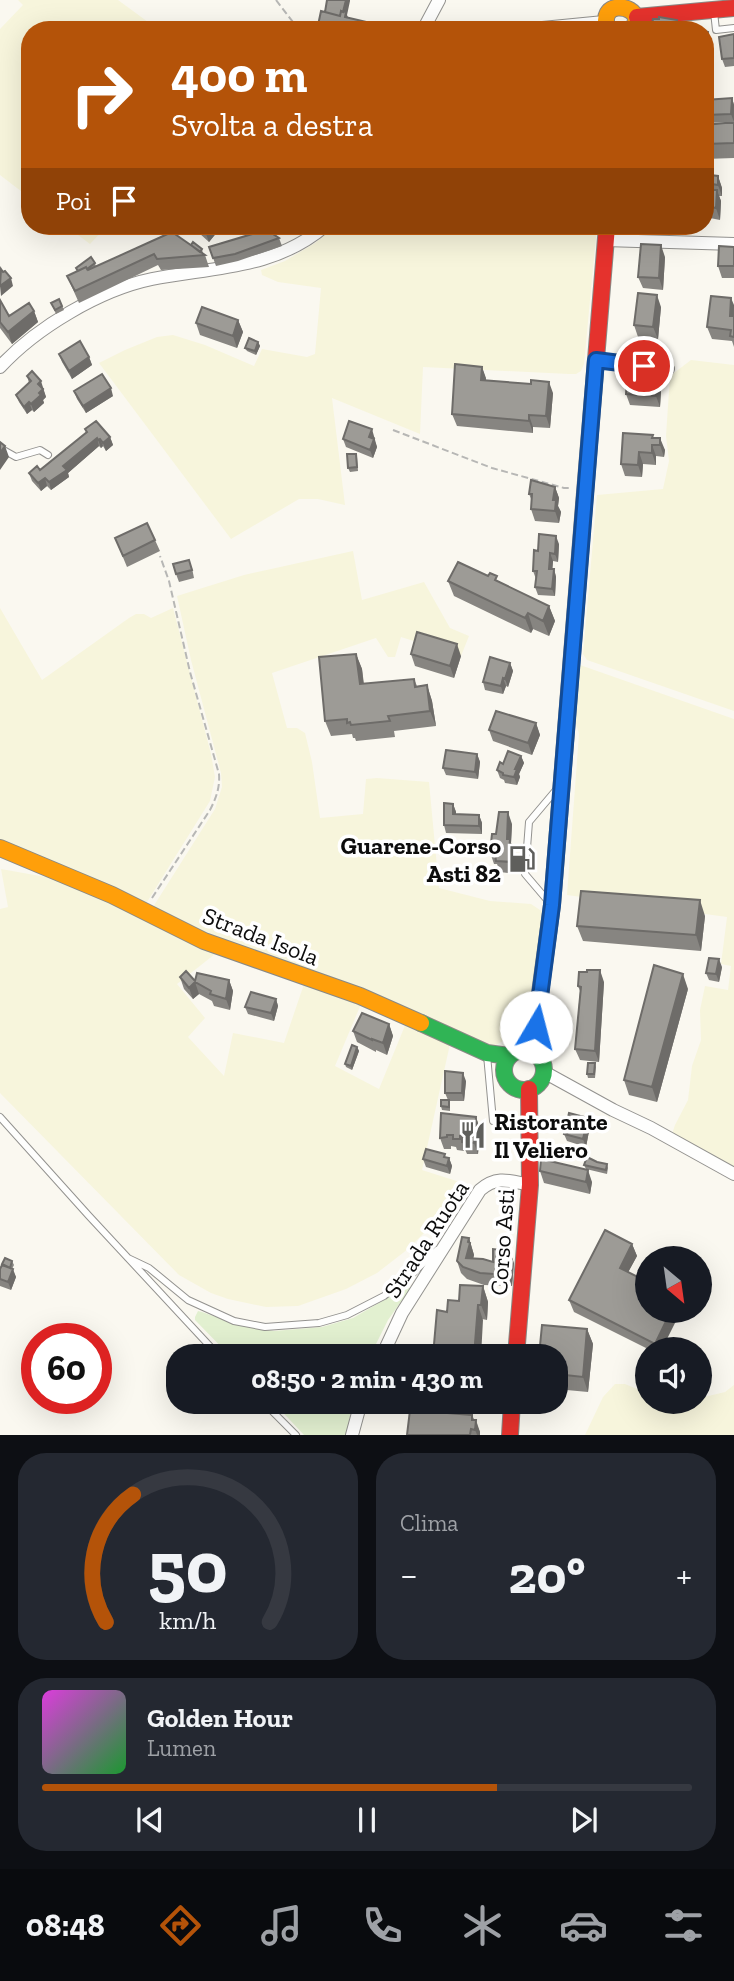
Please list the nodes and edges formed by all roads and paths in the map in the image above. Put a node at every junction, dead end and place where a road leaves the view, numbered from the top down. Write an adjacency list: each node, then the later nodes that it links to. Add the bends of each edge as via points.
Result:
1 (276, 0): 6 (path)
2 (437, 1): 7 (street)
3 (624, 2): 8 (main road, via 609,7); 9 (main road, via 632,8)
4 (734, 8): 5 (main road)
5 (714, 10): 10 (main road); 11 (lane, via 716,30)
6 (292, 21)
7 (427, 21)
8 (606, 21)
9 (635, 21)
10 (647, 21)
11 (734, 28)
12 (313, 235): 17 (street, via 296,247 265,258 124,288 48,325)
13 (606, 235): 16 (main road)
14 (629, 235): 15 (street)
15 (734, 244)
16 (596, 360): 18 (street); 22 (main road)
17 (0, 367)
18 (668, 369)
19 (393, 430): 22 (path, via 492,468 564,488)
20 (0, 447): 21 (lane, via 16,457 40,450)
21 (48, 455)
22 (586, 488): 24 (main road)
23 (160, 556): 27 (path, via 220,785 210,810)
24 (562, 783): 26 (main road); 26 (lane, via 529,822 525,874)
25 (0, 848): 27 (main road, Strada Isola)
26 (552, 905): 28 (main road)
27 (144, 911): 29 (main road, Strada Isola, via 204,941 360,996)
28 (532, 1052): 30 (main road, via 520,1050); 31 (main road, via 541,1060)
29 (487, 1053): 30 (main road, Strada Isola); 34 (lane)
30 (509, 1056): 32 (main road, via 506,1080 516,1089)
31 (544, 1072): 32 (main road, via 539,1083); 35 (street)
32 (529, 1089): 36 (main road, Corso Asti)
33 (0, 1117): 38 (lane)
34 (493, 1121)
35 (734, 1174)
36 (530, 1185): 37 (street, Strada Ruota, via 489,1182); 41 (main road, Corso Asti)
37 (448, 1239): 38 (lane, via 384,1296 347,1315 318,1323 265,1327 234,1321 188,1300 149,1268); 40 (street, Strada Ruota)
38 (128, 1258): 39 (lane)
39 (208, 1344)
40 (388, 1344)
41 (517, 1344)
42 (276, 1414): 45 (lane)
43 (358, 1414): 46 (street)
44 (511, 1414): 47 (main road)
45 (296, 1435)
46 (352, 1435)
47 (510, 1435)

